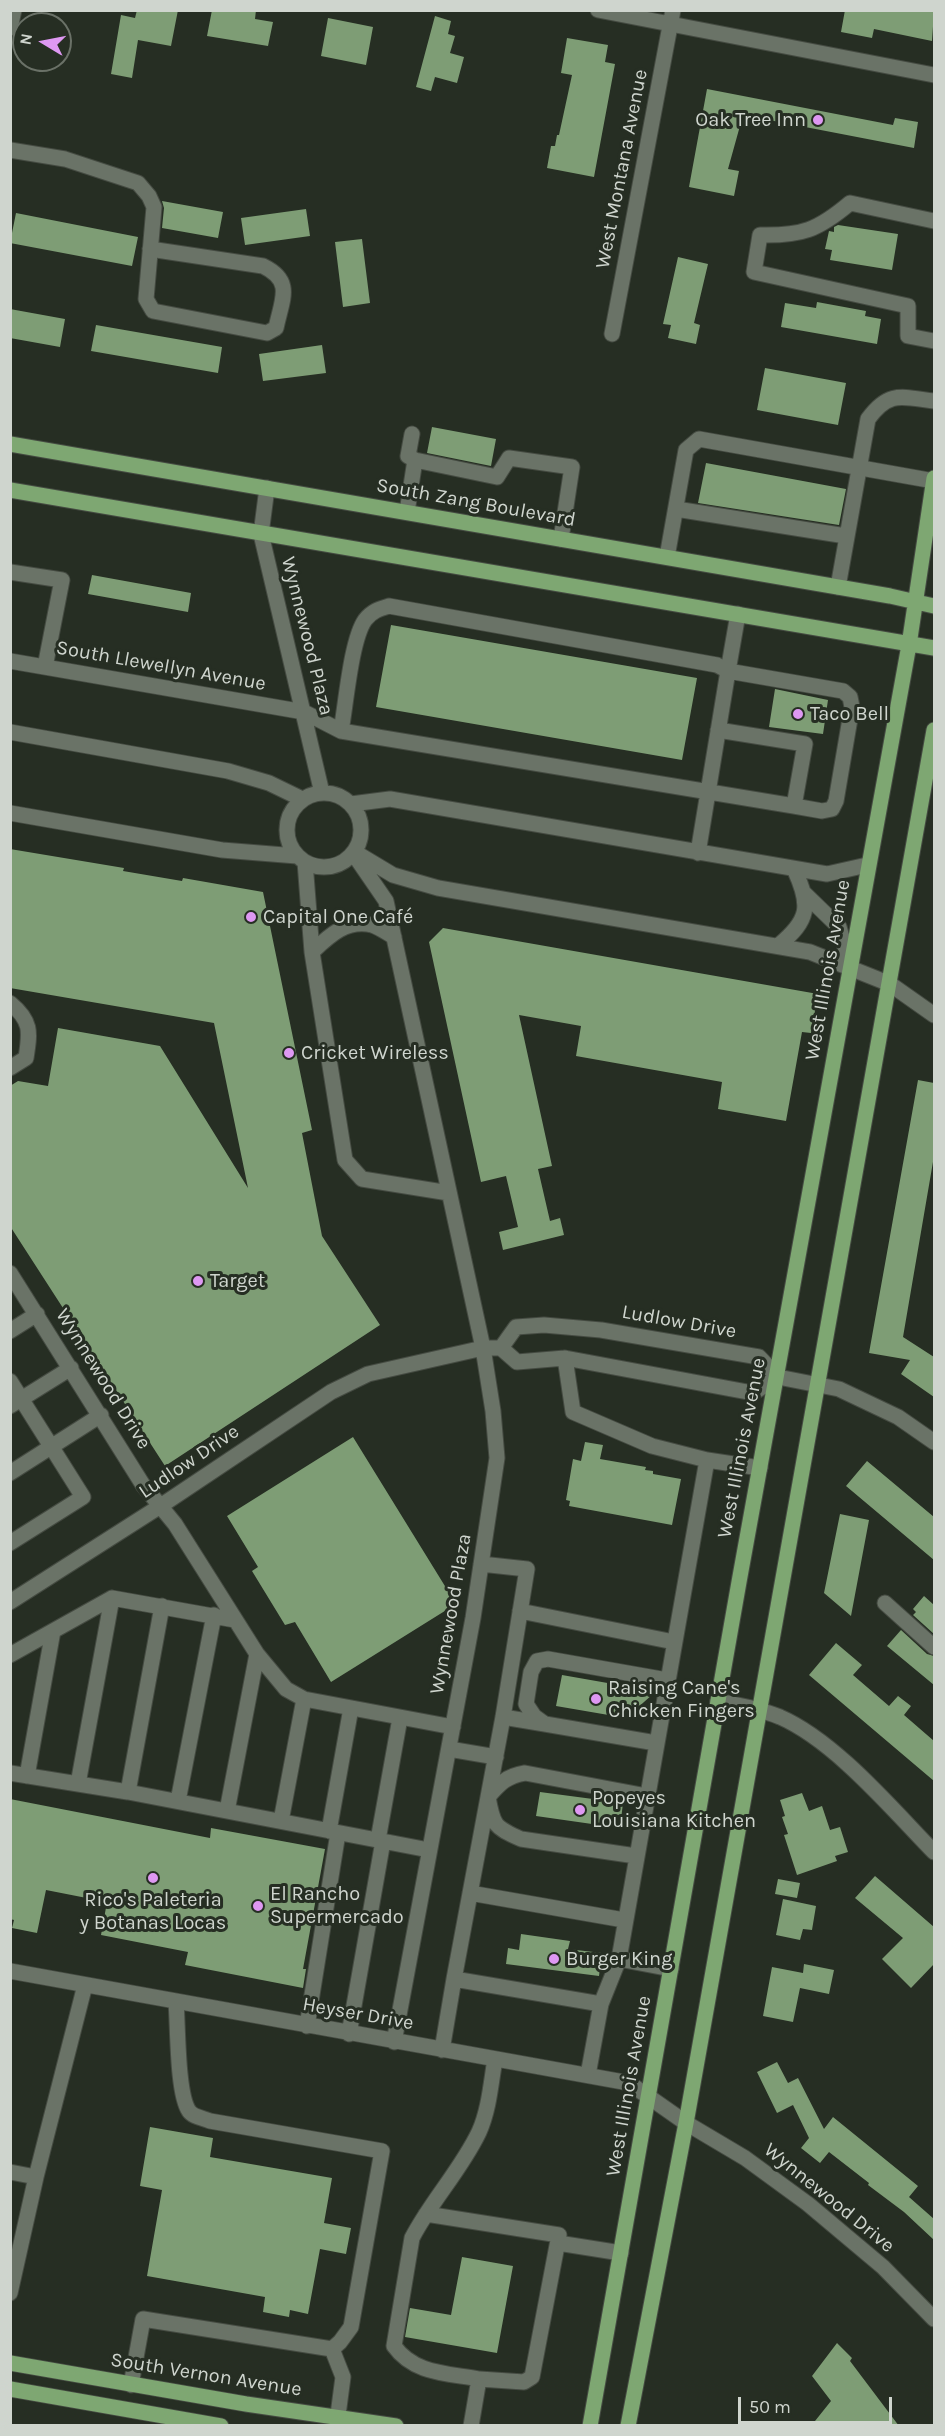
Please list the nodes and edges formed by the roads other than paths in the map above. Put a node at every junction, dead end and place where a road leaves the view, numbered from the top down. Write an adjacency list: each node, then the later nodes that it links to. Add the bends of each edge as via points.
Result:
1 (14, 10): 4 (street)
2 (598, 10): 3 (street)
3 (671, 18): 5 (street); 9 (street, West Montana Avenue)
4 (10, 28)
5 (934, 75)
6 (10, 150): 8 (street, via 65,159 138,183 154,207)
7 (934, 220): 10 (street, via 850,203 826,223 790,236 760,235 753,272 908,306 908,336)
8 (150, 249): 8 (street, via 146,299 153,311 267,333 276,328 284,288 276,273 262,266)
9 (612, 334)
10 (934, 341)
11 (934, 401): 15 (street, via 892,397 879,404 868,419)
12 (411, 434): 14 (street, via 408,456)
13 (10, 444): 17 (main road, South Zang Boulevard)
14 (416, 460): 20 (street); 23 (street, via 497,477 509,458 572,467)
15 (858, 466): 16 (street); 19 (street, via 699,439 686,450); 22 (street)
16 (934, 480): 27 (main road, West Illinois Avenue)
17 (267, 488): 20 (main road, South Zang Boulevard); 21 (street, Wynnewood Plaza)
18 (10, 490): 21 (main road)
19 (676, 509): 22 (street); 24 (street)
20 (407, 512): 23 (main road, South Zang Boulevard)
21 (261, 534): 29 (main road); 35 (street, Wynnewood Plaza)
22 (846, 536): 26 (street)
23 (561, 539): 24 (main road, South Zang Boulevard)
24 (667, 557): 26 (main road, South Zang Boulevard)
25 (10, 572): 33 (street, via 62,580)
26 (838, 587): 27 (main road, South Zang Boulevard)
27 (915, 602): 28 (main road, South Zang Boulevard); 30 (main road, West Illinois Avenue)
28 (934, 606)
29 (738, 614): 30 (main road); 34 (street)
30 (909, 645): 31 (main road); 49 (main road, West Illinois Avenue)
31 (934, 648)
32 (10, 662): 33 (street, South Llewellyn Avenue)
33 (45, 667): 35 (street, South Llewellyn Avenue)
34 (728, 670): 36 (street); 38 (street, via 389,606 376,610 364,621); 44 (street, South Llewellyn Avenue, via 843,691 850,697 852,707 836,801 822,811)
35 (304, 712): 38 (street, South Llewellyn Avenue); 41 (street, Wynnewood Plaza)
36 (718, 730): 40 (street); 44 (street, via 805,744)
37 (934, 730): 56 (main road)
38 (341, 731): 40 (street, South Llewellyn Avenue)
39 (10, 732): 42 (street, via 228,771 269,783)
40 (708, 792): 44 (street, South Llewellyn Avenue); 47 (street)
41 (322, 793): 42 (street); 43 (street, via 342,797)
42 (302, 799): 48 (street, via 287,826 287,837)
43 (351, 804): 46 (street, via 361,834); 47 (street, via 390,799)
44 (794, 806)
45 (10, 813): 48 (street)
46 (353, 853): 48 (street, via 326,867); 52 (street, Wynnewood Plaza, via 386,901); 53 (street, via 393,875 438,888)
47 (698, 853): 50 (street)
48 (301, 859): 54 (street)
49 (867, 865): 50 (street, via 827,874); 55 (main road, West Illinois Avenue)
50 (795, 871): 51 (street)
51 (805, 894): 53 (street, via 804,914 796,930); 55 (street, via 838,927)
52 (394, 937): 54 (street, via 372,925 348,925 335,930); 60 (street, Wynnewood Plaza)
53 (778, 945): 55 (street)
54 (312, 952): 60 (street, via 345,1160 362,1179)
55 (851, 968): 56 (street); 68 (main road, West Illinois Avenue)
56 (890, 984): 58 (street); 70 (main road)
57 (10, 1004): 59 (street, via 25,1015 29,1039 26,1058)
58 (934, 1015)
59 (10, 1068)
60 (449, 1193): 64 (street, Wynnewood Plaza)
61 (10, 1273): 62 (street, Wynnewood Drive)
62 (37, 1314): 63 (street); 67 (street, Wynnewood Drive)
63 (10, 1331)
64 (483, 1348): 65 (street, Ludlow Drive); 78 (street, Ludlow Drive, via 368,1374 331,1392); 80 (street, Wynnewood Plaza, via 497,1458)
65 (501, 1348): 66 (street, Ludlow Drive, via 517,1362); 68 (street, Ludlow Drive, via 516,1327 601,1330 759,1357)
66 (566, 1358): 68 (street, Ludlow Drive, via 753,1393); 75 (street, via 573,1412 652,1446)
67 (71, 1368): 71 (street); 72 (street, Wynnewood Drive)
68 (778, 1377): 70 (street); 76 (main road, West Illinois Avenue)
69 (10, 1381): 71 (street)
70 (818, 1384): 73 (street, via 839,1389 898,1417); 97 (main road)
71 (16, 1402): 74 (street)
72 (101, 1415): 74 (street); 78 (street, Wynnewood Drive, via 143,1485)
73 (934, 1442)
74 (51, 1447): 77 (street); 79 (street, via 83,1497)
75 (707, 1460): 76 (street); 89 (street)
76 (760, 1468): 95 (main road, West Illinois Avenue)
77 (10, 1473)
78 (162, 1505): 82 (street, Ludlow Drive); 87 (street, Wynnewood Drive)
79 (10, 1543)
80 (481, 1564): 85 (street, via 527,1569); 101 (street, Wynnewood Plaza)
81 (112, 1598): 84 (street); 88 (street); 107 (street)
82 (10, 1602)
83 (885, 1603): 90 (street)
84 (162, 1606): 86 (street); 108 (street)
85 (520, 1611): 89 (street); 99 (street)
86 (214, 1615): 87 (street); 111 (street)
87 (235, 1620): 91 (street, Wynnewood Drive)
88 (53, 1631): 92 (street); 106 (street)
89 (674, 1642): 93 (street)
90 (934, 1647)
91 (257, 1654): 94 (street, Wynnewood Drive, via 286,1689); 112 (street)
92 (10, 1655)
93 (667, 1680): 100 (street, via 548,1659 537,1661 531,1672 526,1704); 102 (street)
94 (304, 1699): 96 (street); 113 (street)
95 (718, 1701): 97 (street); 122 (main road, West Illinois Avenue)
96 (351, 1708): 98 (street); 114 (street)
97 (759, 1710): 117 (street, via 804,1730 837,1755); 135 (main road)
98 (400, 1718): 101 (street); 115 (street)
99 (503, 1718): 100 (street); 104 (street)
100 (545, 1724): 102 (street)
101 (453, 1727): 103 (street, Wynnewood Plaza)
102 (656, 1743): 109 (street)
103 (448, 1749): 104 (street); 116 (street, Wynnewood Plaza)
104 (496, 1757): 110 (street)
105 (10, 1773): 106 (street)
106 (27, 1776): 107 (street)
107 (78, 1784): 108 (street)
108 (128, 1792): 111 (street)
109 (647, 1796): 110 (street, via 525,1773 506,1779); 118 (street)
110 (488, 1797): 118 (street, via 493,1822 521,1839); 119 (street)
111 (178, 1801): 112 (street)
112 (227, 1811): 113 (street)
113 (281, 1821): 114 (street)
114 (334, 1832): 115 (street); 128 (street)
115 (381, 1841): 116 (street); 129 (street)
116 (429, 1850): 130 (street, Wynnewood Plaza)
117 (934, 1852)
118 (636, 1856): 120 (street)
119 (470, 1893): 120 (street); 124 (street)
120 (624, 1920): 121 (street)
121 (619, 1959): 122 (street); 127 (street)
122 (671, 1969): 134 (main road, West Illinois Avenue)
123 (10, 1971): 125 (street, Heyser Drive)
124 (454, 1979): 127 (street); 131 (street)
125 (85, 1985): 126 (street, Heyser Drive); 137 (street)
126 (176, 2002): 128 (street, Heyser Drive); 143 (street, via 182,2090 194,2116 382,2151 351,2327)
127 (601, 2004): 133 (street)
128 (307, 2026): 129 (street, Heyser Drive)
129 (349, 2034): 130 (street, Heyser Drive)
130 (394, 2042): 131 (street, Heyser Drive)
131 (442, 2050): 132 (street, Heyser Drive)
132 (495, 2059): 133 (street, Heyser Drive); 138 (street, via 479,2131)
133 (588, 2075): 134 (street, Heyser Drive, via 629,2083)
134 (648, 2097): 135 (street, Heyser Drive); 140 (main road, West Illinois Avenue)
135 (686, 2123): 142 (street, Wynnewood Drive, via 745,2158 808,2204 883,2267); 153 (main road)
136 (10, 2172): 137 (street)
137 (36, 2177): 141 (street)
138 (426, 2214): 139 (street, via 559,2235); 145 (street, via 412,2238 394,2346 420,2369)
139 (558, 2243): 140 (street); 145 (street, via 532,2377 524,2382)
140 (621, 2253): 152 (main road, West Illinois Avenue)
141 (10, 2293)
142 (934, 2319)
143 (332, 2349): 146 (street, via 143,2319); 148 (street, via 343,2377)
144 (10, 2363): 146 (main road, South Vernon Avenue)
145 (479, 2379): 151 (street)
146 (131, 2385): 148 (main road, South Vernon Avenue)
147 (10, 2389): 149 (main road)
148 (338, 2415): 150 (main road, South Vernon Avenue)
149 (221, 2426)
150 (396, 2426)
151 (471, 2426)
152 (590, 2426)
153 (628, 2426)

